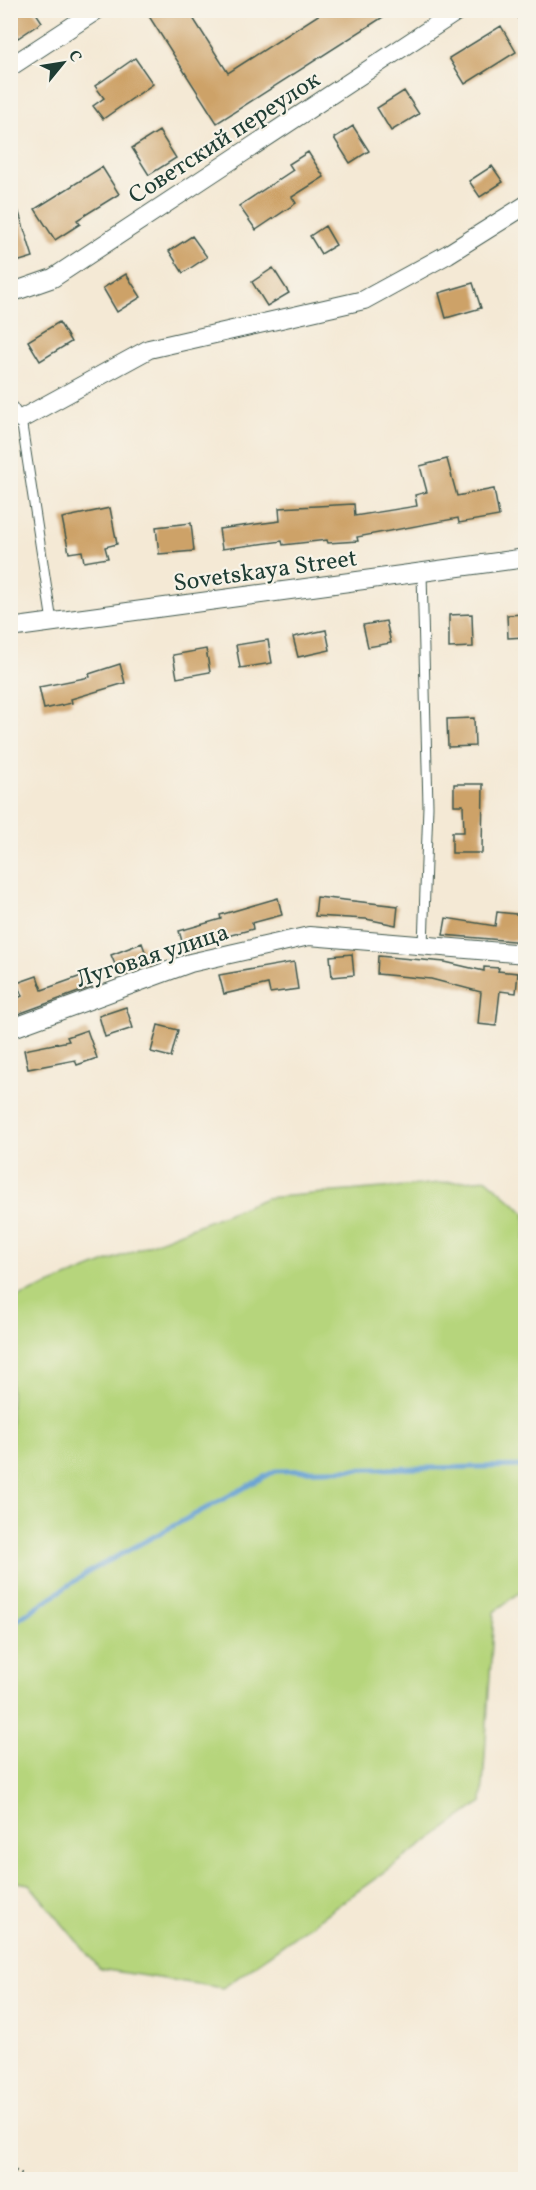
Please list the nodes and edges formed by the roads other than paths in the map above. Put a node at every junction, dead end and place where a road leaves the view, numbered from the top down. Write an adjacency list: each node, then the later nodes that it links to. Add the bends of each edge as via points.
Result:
1 (97, 10): 5 (street)
2 (459, 10): 7 (street, Советский переулок, via 53,278)
3 (518, 10): 4 (lane)
4 (525, 22)
5 (10, 67)
6 (525, 205): 9 (street, via 448,254 364,300 149,349)
7 (10, 293)
8 (10, 402): 9 (lane)
9 (21, 419): 12 (lane)
10 (525, 558): 11 (street, Sovetskaya Street)
11 (422, 573): 12 (street, Sovetskaya Street); 14 (lane, via 428,806)
12 (52, 622): 13 (street, Sovetskaya Street)
13 (10, 628)
14 (423, 945): 15 (street, Луговая улица); 16 (street, Луговая улица, via 309,936 190,963)
15 (525, 954)
16 (10, 1029)

